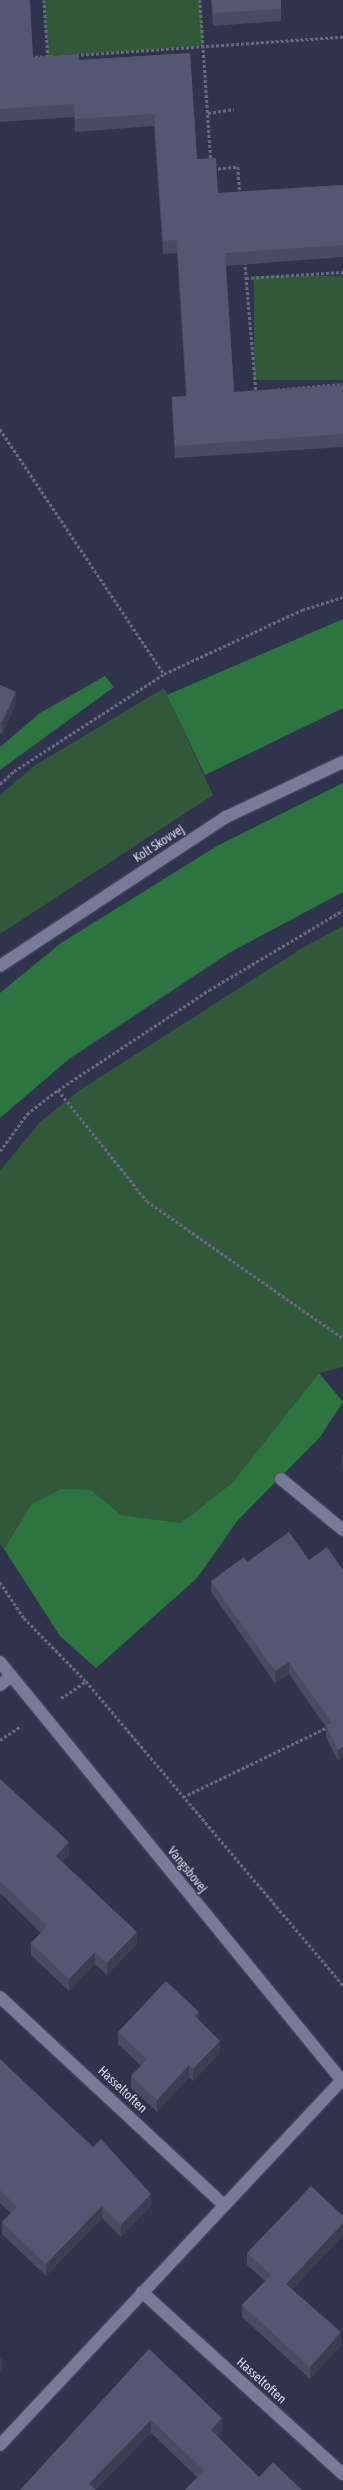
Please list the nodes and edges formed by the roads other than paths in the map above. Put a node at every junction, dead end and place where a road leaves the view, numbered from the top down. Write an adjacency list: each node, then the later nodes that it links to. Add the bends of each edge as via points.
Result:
1 (343, 762): 2 (street, Kolt Skovvej, via 226,817)
2 (0, 966)
3 (281, 1479): 4 (street)
4 (343, 1530)
5 (0, 1662): 6 (street, Vangsbovej)
6 (10, 1677): 7 (street); 9 (street, Vangsbovej)
7 (0, 1685)
8 (0, 1997): 10 (street, Hasseltoften)
9 (342, 2081): 10 (street)
10 (224, 2205): 11 (street)
11 (142, 2292): 12 (street); 13 (street, Hasseltoften)
12 (0, 2445)
13 (343, 2474)

